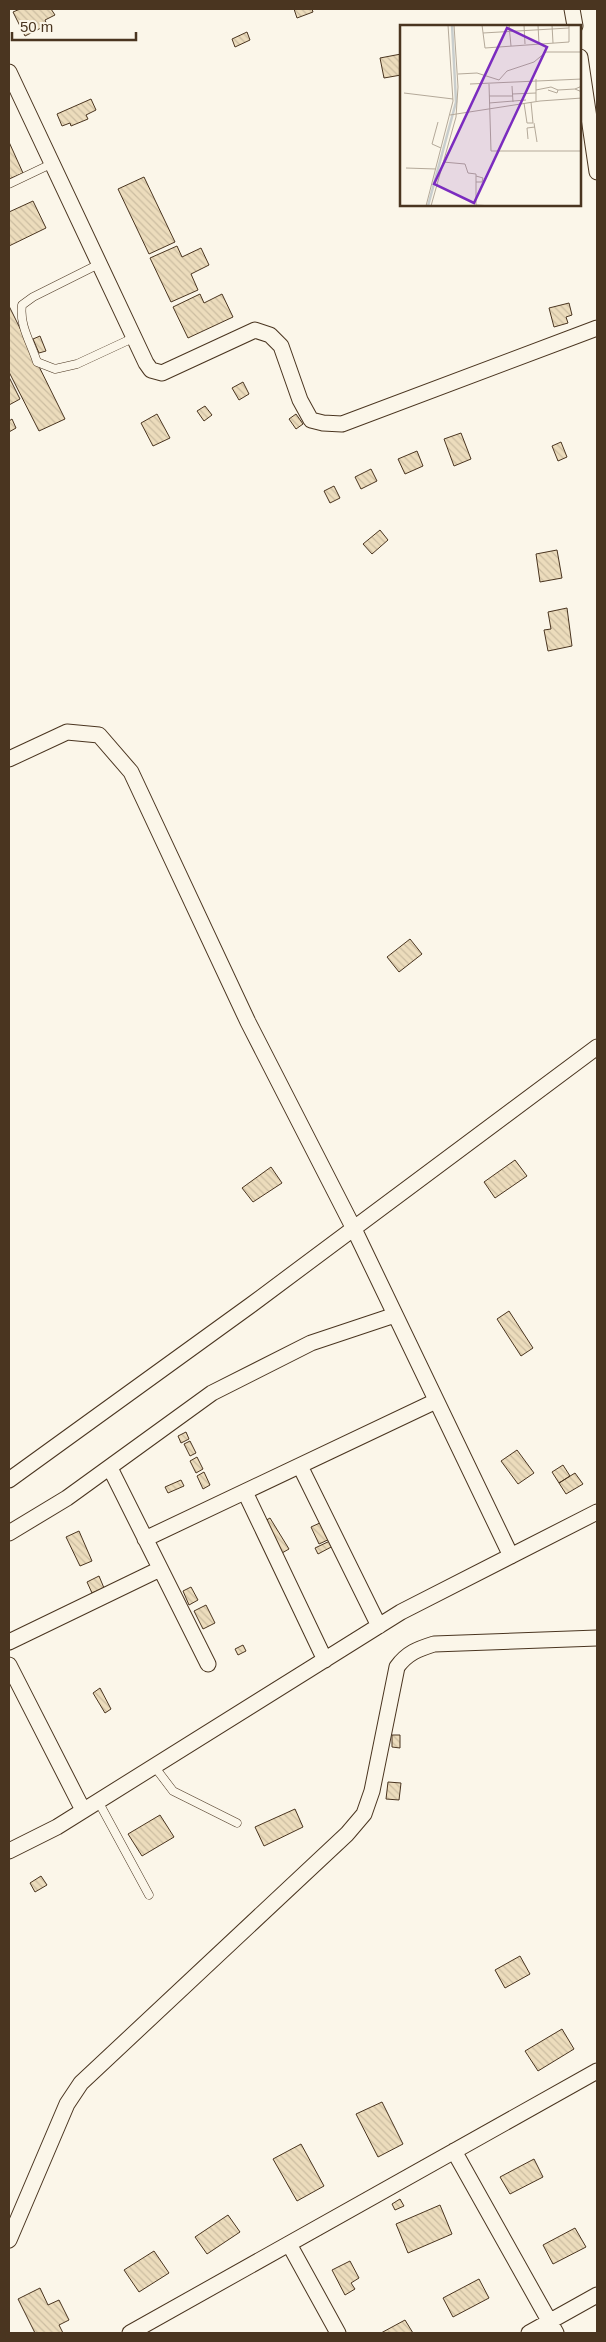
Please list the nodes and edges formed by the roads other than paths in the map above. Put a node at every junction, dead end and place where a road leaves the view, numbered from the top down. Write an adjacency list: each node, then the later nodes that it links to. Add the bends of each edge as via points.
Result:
1 (572, 9): 2 (street)
2 (575, 25)
3 (581, 70): 5 (street)
4 (9, 72): 6 (street)
5 (582, 83): 7 (street)
6 (51, 164): 8 (lane); 9 (street)
7 (597, 172)
8 (9, 184)
9 (99, 264): 11 (street); 11 (lane, via 22,305 20,316 37,362 54,369 70,366)
10 (597, 328): 11 (street, via 342,424 311,420 300,400 281,346 270,335 256,330 162,373 151,370)
11 (134, 338)
12 (9, 760): 14 (street, via 67,732 99,735 131,772 248,1022)
13 (597, 1047): 14 (street)
14 (354, 1228): 15 (street); 19 (street)
15 (395, 1315): 16 (street); 18 (street, via 311,1343 212,1393)
16 (436, 1401): 17 (street); 24 (street)
17 (300, 1466): 20 (street); 26 (street)
18 (110, 1468): 22 (street); 23 (street)
19 (9, 1480)
20 (245, 1492): 23 (street); 29 (street)
21 (597, 1512): 24 (street)
22 (9, 1533)
23 (145, 1540): 25 (street)
24 (511, 1556): 26 (street)
25 (160, 1569): 28 (street); 30 (street)
26 (379, 1626): 29 (street)
27 (597, 1638): 40 (street, via 434,1644 405,1657 397,1667 372,1791 364,1814 348,1834 81,2084 67,2104)
28 (9, 1642)
29 (324, 1660): 32 (street)
30 (208, 1664)
31 (9, 1665): 34 (street)
32 (154, 1766): 33 (street); 35 (lane, via 173,1791)
33 (98, 1802): 34 (street); 37 (lane)
34 (83, 1810): 36 (street)
35 (237, 1823)
36 (9, 1851)
37 (150, 1895)
38 (597, 2070): 39 (street)
39 (454, 2151): 41 (street); 43 (street)
40 (9, 2240)
41 (289, 2244): 44 (street); 45 (street)
42 (597, 2295): 43 (street)
43 (553, 2328): 46 (street)
44 (130, 2333)
45 (338, 2333)
46 (529, 2333)

